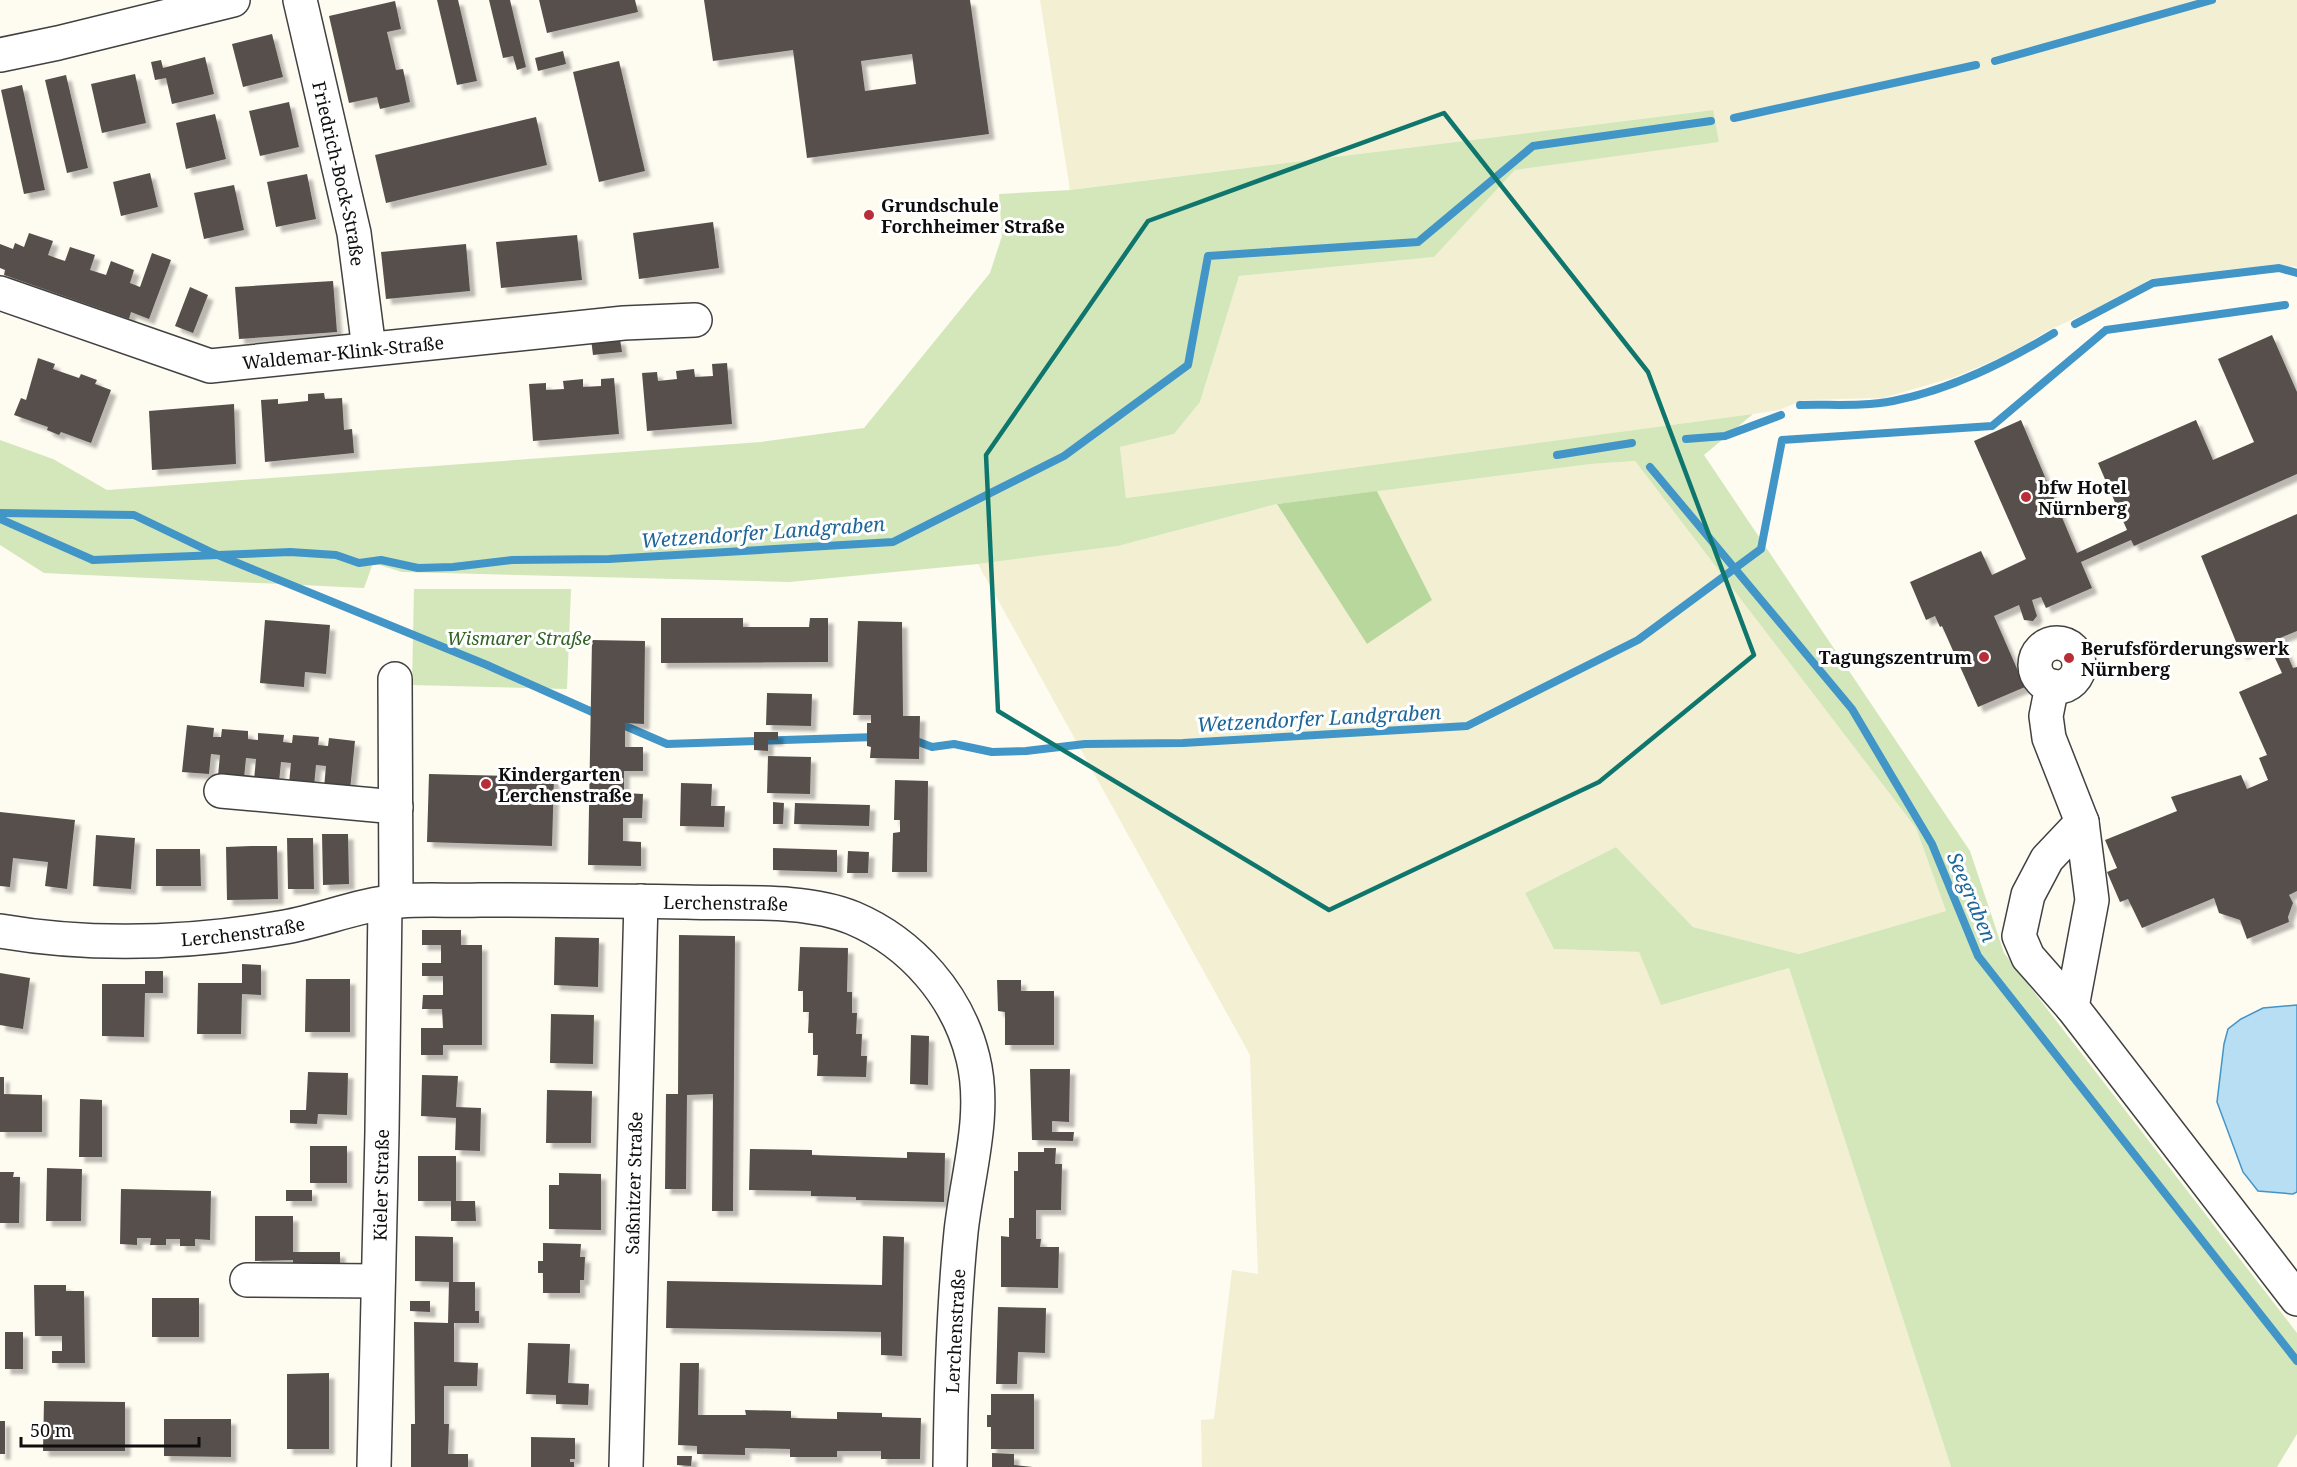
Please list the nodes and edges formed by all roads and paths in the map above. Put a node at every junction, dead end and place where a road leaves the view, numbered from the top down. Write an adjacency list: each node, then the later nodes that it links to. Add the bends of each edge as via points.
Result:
1 (233, 0): 3 (street)
2 (300, 0): 6 (street, Friedrich-Bock-Straße, via 354,233)
3 (0, 55)
4 (0, 293): 6 (street, Waldemar-Klink-Straße, via 210,366)
5 (695, 321): 6 (street, Waldemar-Klink-Straße, via 624,323)
6 (369, 349)
7 (396, 680): 10 (street)
8 (2052, 686): 11 (street, via 2046,716 2049,738)
9 (221, 791): 10 (street)
10 (396, 807): 13 (street)
11 (2082, 822): 15 (street, via 2092,900); 15 (street, via 2047,859 2028,895 2019,936 2028,957)
12 (641, 901): 13 (street, Lerchenstraße); 20 (street, Saßnitzer Straße); 21 (street, Lerchenstraße, via 758,903 818,908 852,918 904,948 949,999 966,1031 978,1094 955,1296)
13 (391, 903): 14 (street, Lerchenstraße, via 286,927 212,937 78,940); 17 (street, Kieler Straße)
14 (0, 931)
15 (2072, 1006): 18 (street)
16 (248, 1280): 17 (street)
17 (378, 1281): 19 (street, Kieler Straße)
18 (2297, 1299)
19 (374, 1467)
20 (626, 1467)
21 (950, 1467)

